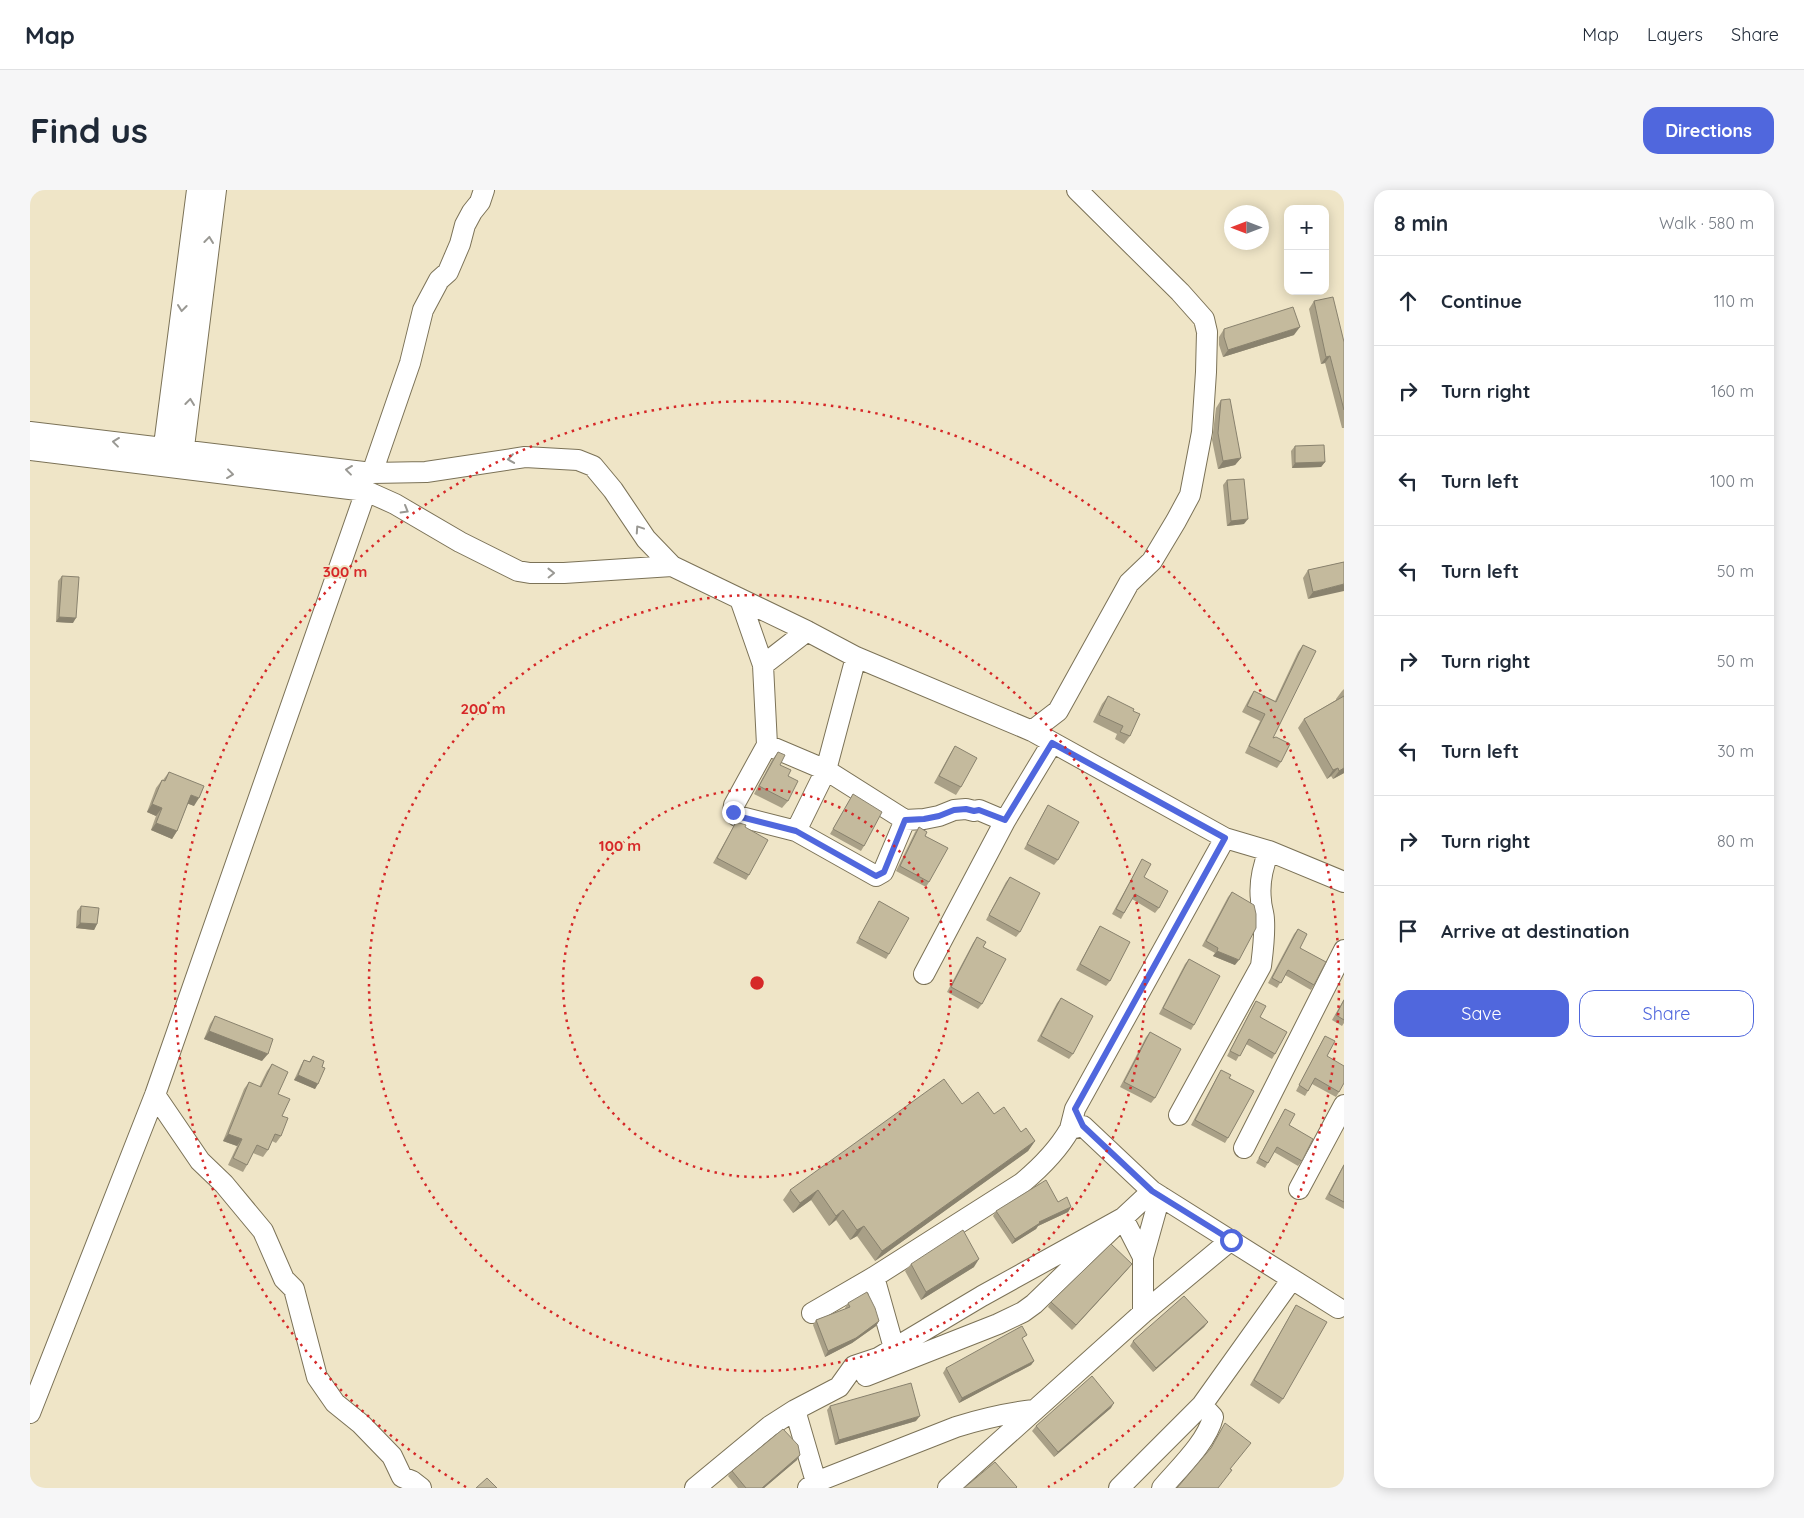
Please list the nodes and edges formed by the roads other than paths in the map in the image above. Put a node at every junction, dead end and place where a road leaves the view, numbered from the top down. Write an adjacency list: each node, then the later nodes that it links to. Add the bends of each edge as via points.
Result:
1 (197, 190): 7 (street, one-way to 7)
2 (216, 190): 7 (street, one-way to 2)
3 (484, 190): 8 (street, via 465,225 448,272 439,280 423,310 410,363)
4 (1077, 190): 14 (street, via 1204,319 1207,342 1202,432 1190,495 1176,521 1152,561 1129,583 1058,712)
5 (30, 432): 7 (street, one-way to 5)
6 (30, 450): 7 (street)
7 (173, 458): 8 (street)
8 (369, 482): 9 (street, one-way to 9, via 395,504 518,571 564,573); 9 (street, one-way to 8, via 646,539 593,466 578,460 526,457); 26 (street)
9 (672, 566): 10 (street)
10 (740, 599): 11 (street); 13 (street)
11 (807, 631): 12 (street); 13 (street)
12 (856, 657): 14 (street); 17 (street)
13 (763, 665): 16 (street)
14 (1032, 731): 15 (street)
15 (1052, 743): 19 (street); 21 (street)
16 (767, 745): 17 (street); 20 (street, via 733,812 737,816)
17 (826, 770): 18 (street); 20 (street)
18 (905, 820): 19 (street, via 966,809 979,810); 20 (street, via 884,872 876,876)
19 (1005, 820): 25 (street)
20 (796, 831)
21 (1225, 838): 22 (street); 29 (street)
22 (1269, 851): 23 (street); 28 (street, via 1261,880 1264,944 1260,966)
23 (1344, 882)
24 (1344, 950): 30 (street)
25 (924, 974)
26 (155, 1096): 48 (street); 49 (street, via 200,1161 263,1231 284,1279 294,1289 317,1376 335,1403 392,1456)
27 (1344, 1105): 31 (street)
28 (1179, 1115)
29 (1076, 1121): 32 (street); 36 (street, via 1063,1142 1022,1183)
30 (1244, 1148)
31 (1299, 1189)
32 (1156, 1193): 33 (street); 34 (street); 35 (street)
33 (1123, 1218): 35 (street); 38 (street); 42 (street, via 1034,1304)
34 (1231, 1240): 37 (street); 41 (street)
35 (1143, 1257): 41 (street)
36 (874, 1277): 40 (street); 43 (street)
37 (1292, 1279): 39 (street); 45 (street)
38 (982, 1296): 42 (street); 43 (street)
39 (1338, 1308)
40 (812, 1313)
41 (1143, 1313): 47 (street)
42 (998, 1324): 44 (street)
43 (894, 1348): 44 (street, via 878,1358 854,1366)
44 (839, 1386): 46 (street)
45 (1202, 1405): 54 (street); 55 (street, via 1213,1416 1211,1425)
46 (794, 1410): 50 (street); 52 (street)
47 (1034, 1410): 50 (street, via 980,1419 956,1427); 53 (street)
48 (30, 1413)
49 (405, 1483): 51 (street, via 412,1481)
50 (812, 1485)
51 (421, 1488)
52 (695, 1488)
53 (948, 1488)
54 (1119, 1488)
55 (1162, 1488)

